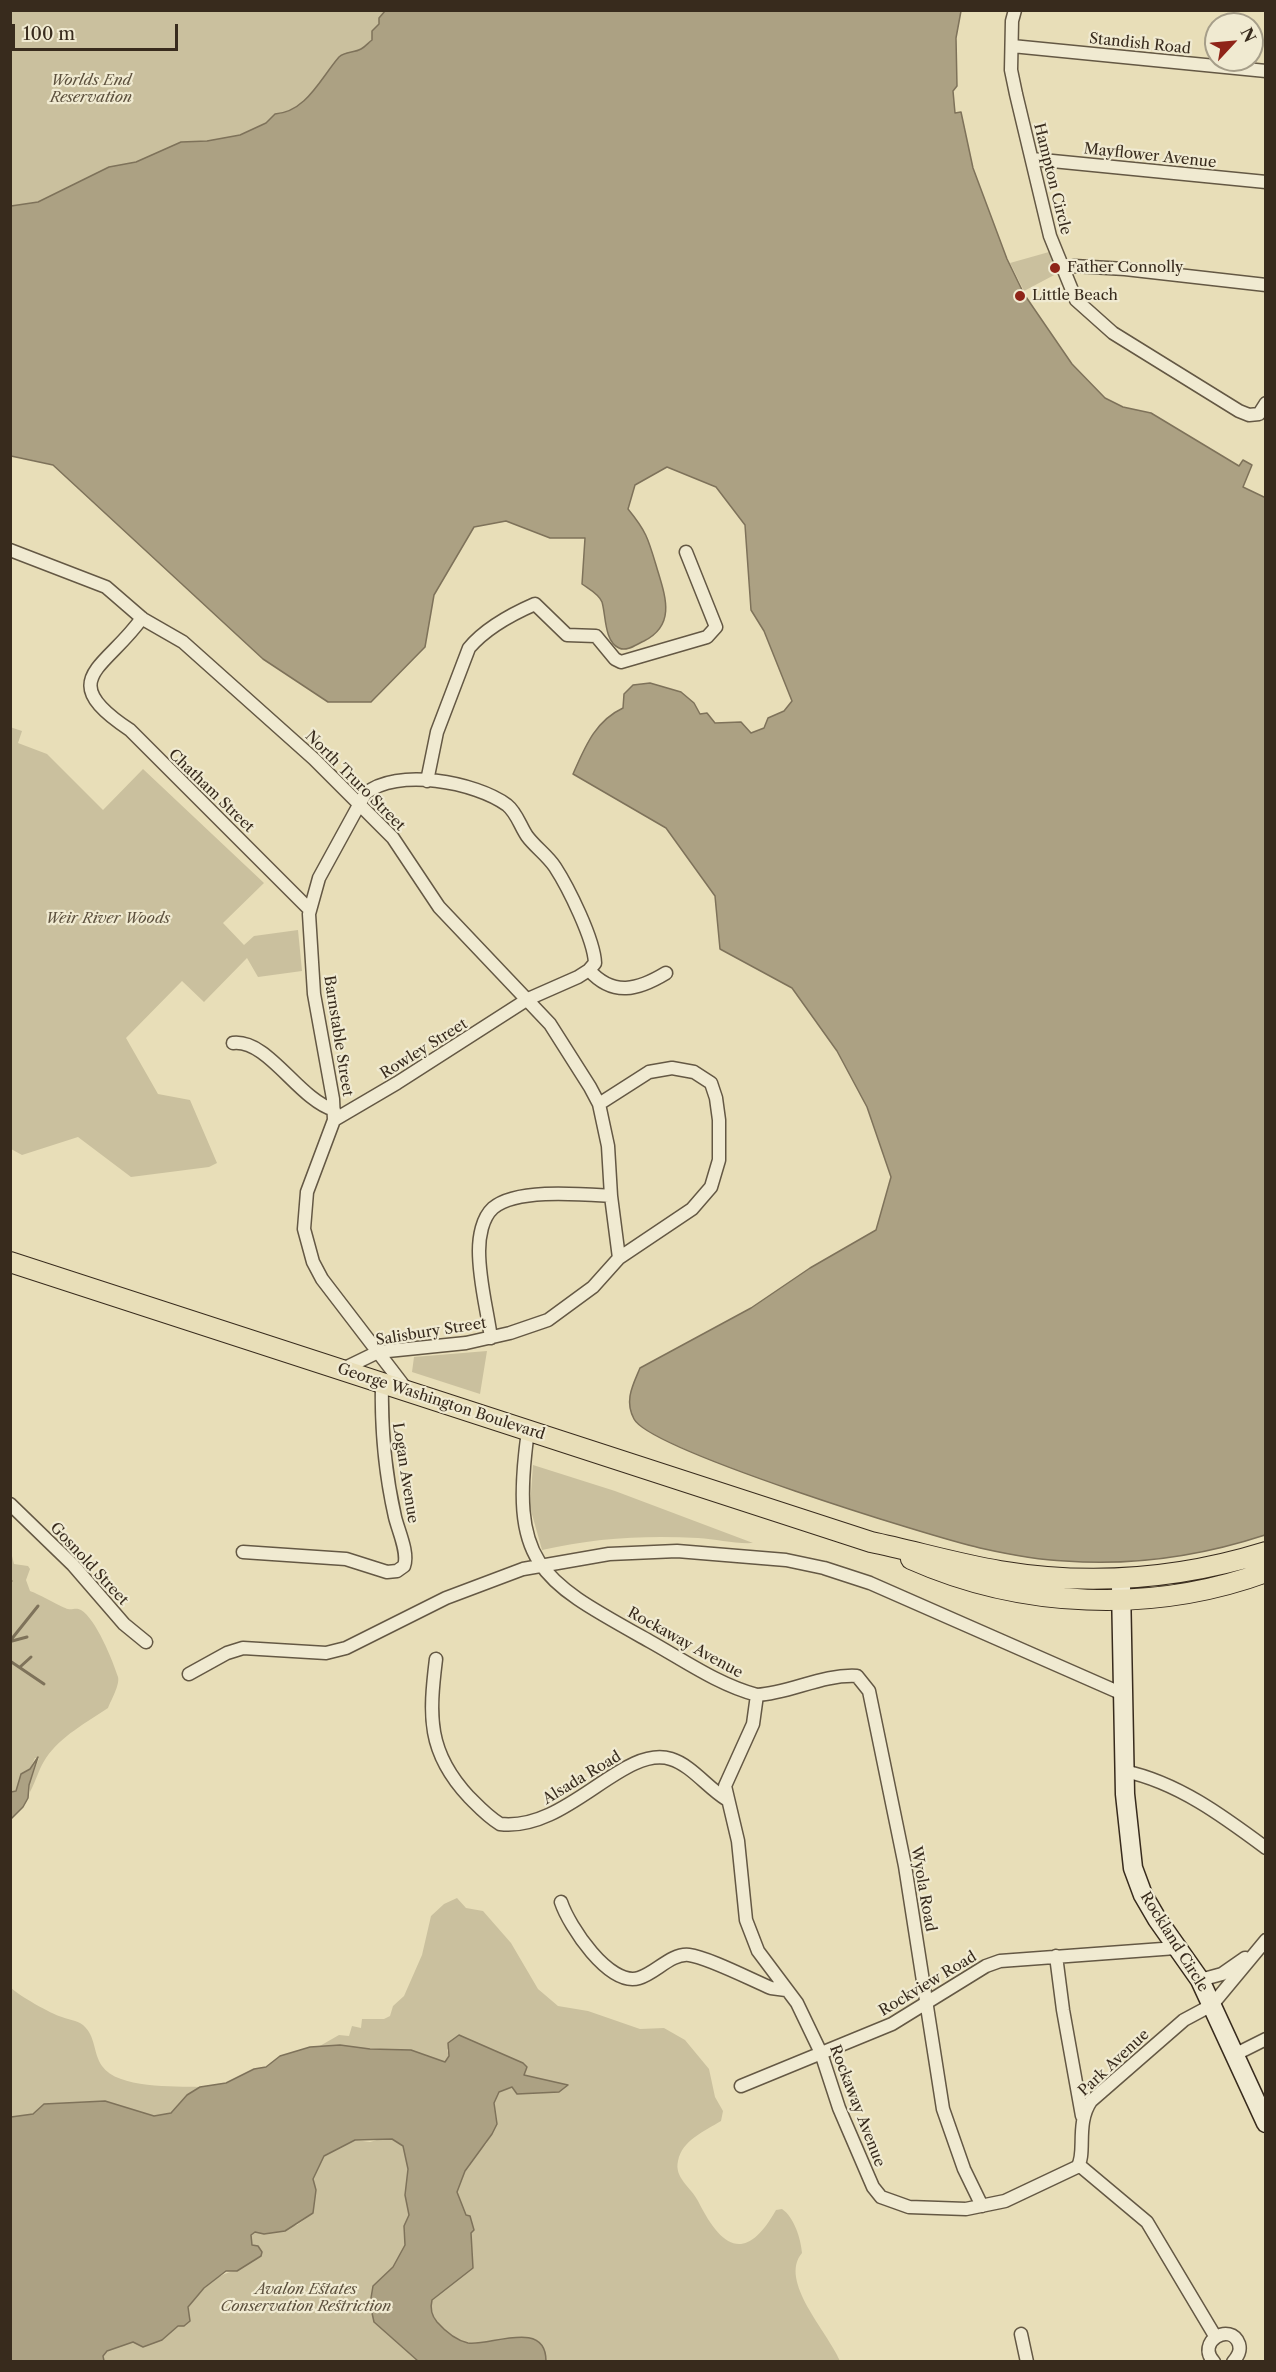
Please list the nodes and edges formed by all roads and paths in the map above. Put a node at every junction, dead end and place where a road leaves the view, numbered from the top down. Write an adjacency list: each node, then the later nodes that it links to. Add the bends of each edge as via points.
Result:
1 (1014, 10): 2 (street, Hampton Circle)
2 (1012, 46): 3 (street, Standish Road); 4 (street, Hampton Circle, via 1011,70)
3 (1266, 71)
4 (1032, 159): 5 (street, Mayflower Avenue); 6 (street, Hampton Circle)
5 (1266, 182)
6 (1062, 269): 7 (street, via 1114,268); 8 (street, Hampton Circle, via 1076,300 1141,352 1239,411 1259,414)
7 (1266, 285)
8 (1266, 403)
9 (10, 550): 11 (street, North Truro Street, via 106,587)
10 (686, 552): 12 (street, via 716,627 707,637 621,662 592,634 567,635 535,604 492,628 469,648 437,732)
11 (142, 618): 13 (street, North Truro Street, via 183,642 314,759); 14 (street, Chatham Street, via 96,670 90,681 90,695)
12 (428, 781): 13 (street, Barnstable Street, via 384,782 365,794); 15 (street, Barnstable Street, via 466,788 507,805 513,812 527,836 555,867 588,933 595,963)
13 (359, 805): 14 (street, Barnstable Street, via 328,858 312,893); 17 (street, North Truro Street, via 393,838 439,907)
14 (310, 910): 20 (street, Barnstable Street, via 314,994)
15 (589, 970): 16 (street, via 599,981 623,989); 17 (street, Rowley Street)
16 (666, 973)
17 (528, 999): 19 (street, North Truro Street, via 568,1050); 20 (street, Rowley Street, via 380,1094)
18 (233, 1043): 20 (street, via 255,1046)
19 (599, 1104): 21 (street, North Truro Street, via 608,1146); 22 (street, Salisbury Street, via 649,1072 672,1068 694,1072 711,1083 716,1098 719,1160 711,1187 692,1209)
20 (334, 1115): 25 (street, Barnstable Street, via 307,1192 304,1229 322,1279)
21 (611, 1196): 22 (street, North Truro Street); 24 (street, via 532,1196 515,1198 493,1208 484,1220 479,1251)
22 (619, 1258): 24 (street, Salisbury Street, via 593,1287 548,1320)
23 (10, 1262): 26 (main road, George Washington Boulevard)
24 (491, 1338): 25 (street, Salisbury Street, via 438,1348)
25 (378, 1352): 26 (street, Salisbury Street); 28 (street, Barnstable Street)
26 (343, 1369): 27 (main road, George Washington Boulevard)
27 (382, 1382): 28 (main road, George Washington Boulevard); 31 (street, Logan Avenue, via 382,1429 404,1566 387,1572 346,1559)
28 (407, 1390): 29 (main road, George Washington Boulevard)
29 (528, 1431): 33 (street, Rockaway Avenue, via 522,1506 524,1526); 35 (main road, George Washington Boulevard, via 871,1542 933,1569 1017,1594 1059,1598)
30 (10, 1504): 36 (street, Gosnold Street, via 73,1565 124,1624)
31 (243, 1552)
32 (1266, 1552): 35 (main road, George Washington Boulevard)
33 (541, 1565): 38 (street, via 507,1573 455,1594 370,1638 326,1653 243,1648); 39 (street, Rockaway Avenue, via 569,1594 715,1678); 40 (street, via 609,1554 677,1551 803,1563 870,1583)
34 (1266, 1572): 35 (main road, George Washington Boulevard, via 1201,1590)
35 (1121, 1589): 40 (street, Rockland Circle)
36 (146, 1642)
37 (436, 1659): 42 (street, Alsada Road, via 433,1735 444,1766 482,1810 500,1824 532,1823 573,1804 632,1765 663,1757 684,1765)
38 (189, 1674)
39 (757, 1695): 42 (street, Rockaway Avenue, via 753,1724 725,1786); 51 (street, Wyola Road, via 843,1675 856,1676 869,1691)
40 (1125, 1695): 41 (street, Rockland Circle)
41 (1124, 1772): 43 (street, via 1154,1779 1213,1810); 46 (street, Rockland Circle, via 1133,1868 1143,1895)
42 (726, 1799): 50 (street, Rockaway Avenue, via 738,1841 743,1906 750,1935)
43 (1266, 1848)
44 (561, 1902): 50 (street, via 585,1943 622,1978 642,1978 669,1961 690,1955 771,1988)
45 (1266, 1940): 47 (street, Park Avenue)
46 (1176, 1948): 48 (street, Rockview Road); 49 (street, Rockland Circle)
47 (1253, 1952): 49 (street, Park Avenue, via 1222,1974); 52 (street, Park Avenue)
48 (1056, 1956): 51 (street, Rockview Road, via 986,1966); 57 (street)
49 (1200, 1980): 52 (street, Rockland Circle)
50 (786, 1990): 54 (street, Rockaway Avenue, via 797,2003)
51 (928, 2004): 54 (street, Rockview Road, via 892,2024); 60 (street, Wyola Road, via 943,2109)
52 (1212, 2005): 55 (street, Rockland Circle); 57 (street, Park Avenue, via 1184,2020 1096,2095)
53 (1266, 2039): 55 (street)
54 (821, 2053): 56 (street, Rockview Road); 60 (street, Rockaway Avenue, via 839,2108 877,2193 890,2201 918,2208 956,2210)
55 (1234, 2055): 58 (street, Rockland Circle)
56 (741, 2086)
57 (1082, 2116): 59 (street, Park Avenue)
58 (1266, 2123)
59 (1079, 2165): 60 (street, via 1005,2201); 62 (street, via 1147,2222)
60 (982, 2206)
61 (1021, 2334): 63 (street)
62 (1215, 2336): 64 (street, via 1208,2349); 65 (street, via 1225,2333 1238,2342 1239,2352)
63 (1027, 2361)
64 (1214, 2361)
65 (1233, 2361)

